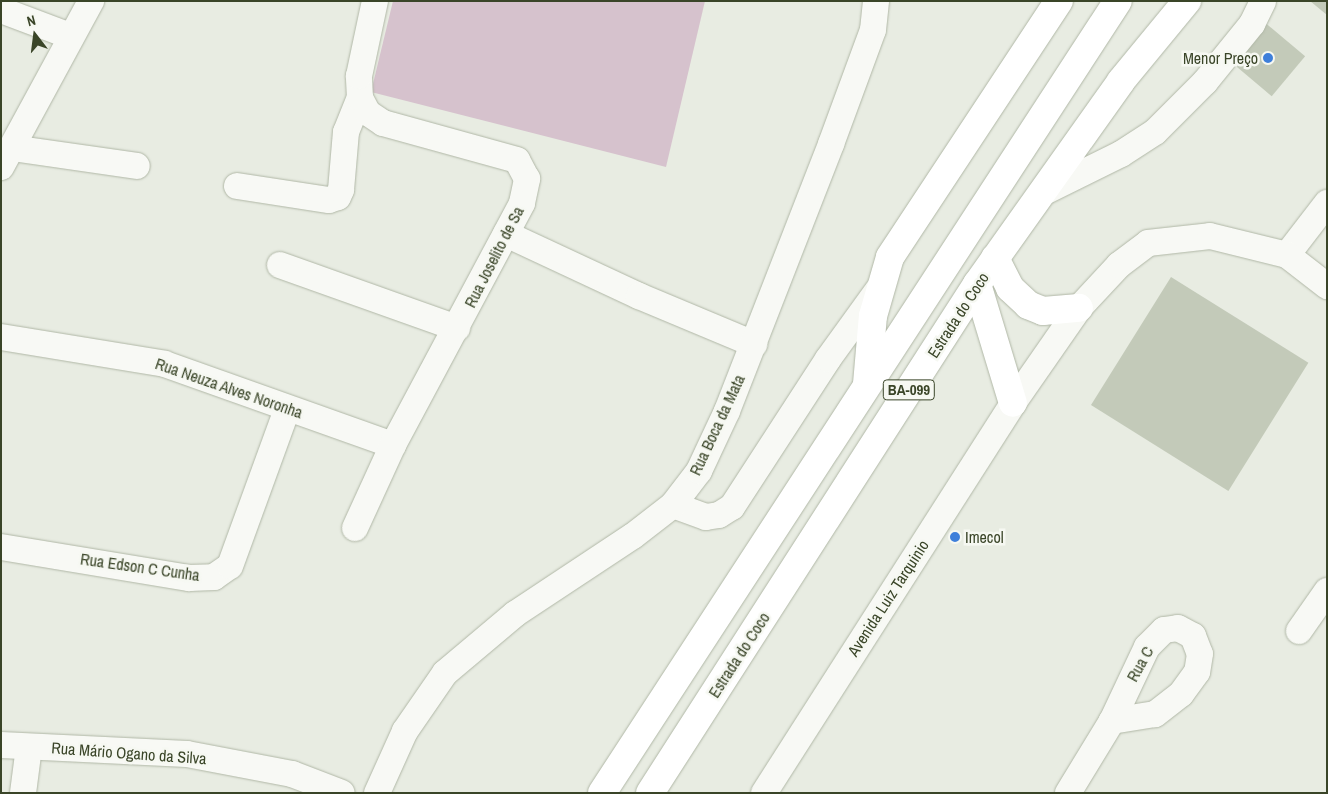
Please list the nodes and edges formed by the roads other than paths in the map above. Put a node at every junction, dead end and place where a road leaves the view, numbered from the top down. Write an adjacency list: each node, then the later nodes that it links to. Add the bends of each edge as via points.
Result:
1 (91, 1): 9 (street)
2 (375, 1): 10 (street)
3 (876, 1): 26 (street, Rua Boca da Mata, via 869,39)
4 (1059, 1): 22 (highway, via 923,204 890,257)
5 (1118, 1): 27 (highway, BA-099)
6 (1187, 1): 14 (highway, Estrada do Coco / BA-099, via 1121,81)
7 (1263, 1): 14 (street, via 1252,24 1205,82 1155,132 1121,154)
8 (1, 10): 9 (street)
9 (70, 36): 11 (street)
10 (359, 87): 13 (street, via 346,132 342,190 338,197 329,200); 16 (street, Rua Joselito de Sa, via 368,113 383,123 517,160 527,179 522,203)
11 (6, 157): 12 (street)
12 (136, 166)
13 (237, 186)
14 (1042, 193): 18 (highway, Estrada do Coco / BA-099)
15 (1327, 203): 17 (street)
16 (506, 234): 24 (street, Rua Joselito de Sa); 26 (street, via 639,296)
17 (1287, 255): 20 (street); 23 (street, Avenida Luiz Tarquinio, via 1210,236 1148,244 1119,265)
18 (995, 258): 21 (highway, Estrada do Coco / BA-099); 23 (highway, via 1010,288 1028,305 1043,311)
19 (280, 265): 24 (street)
20 (1322, 275)
21 (977, 284): 28 (highway); 43 (highway, Estrada do Coco / BA-099)
22 (878, 290): 27 (highway, via 872,316); 31 (street, via 828,359 732,507 706,518)
23 (1079, 308): 28 (street, Avenida Luiz Tarquinio)
24 (458, 328): 30 (street, Rua Joselito de Sa)
25 (1, 337): 29 (street, Rua Neuza Alves Noronha, via 165,364)
26 (754, 344): 31 (street, Rua Boca da Mata, via 699,471)
27 (866, 388): 42 (highway, BA-099)
28 (1013, 403): 44 (street, Avenida Luiz Tarquinio)
29 (286, 409): 30 (street, Rua Neuza Alves Noronha); 33 (street, Rua Edson C Cunha, via 230,566 214,577 189,578)
30 (393, 445): 32 (street, Rua Joselito de Sa)
31 (673, 505): 41 (street, Rua Boca da Mata, via 634,536 515,614 445,673 405,731)
32 (355, 528)
33 (1, 547)
34 (1327, 590): 35 (street)
35 (1298, 631)
36 (1112, 721): 45 (street)
37 (1, 745): 38 (street, Rua Mário Ogano da Silva)
38 (29, 747): 39 (street); 40 (street, Rua Mário Ogano da Silva, via 187,754 292,774)
39 (23, 793)
40 (342, 793)
41 (377, 793)
42 (602, 793)
43 (650, 793)
44 (764, 793)
45 (1068, 793)

